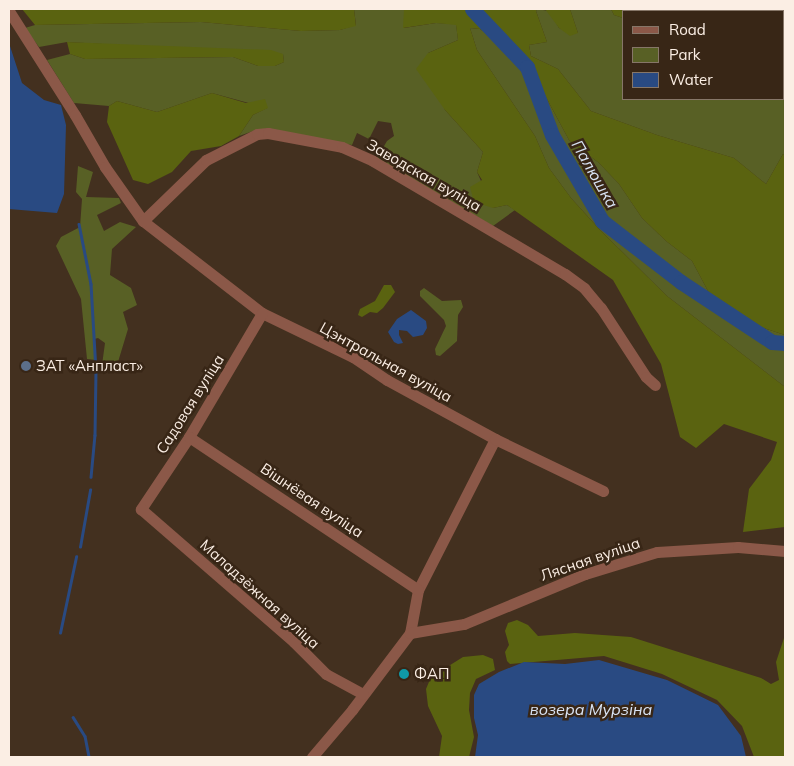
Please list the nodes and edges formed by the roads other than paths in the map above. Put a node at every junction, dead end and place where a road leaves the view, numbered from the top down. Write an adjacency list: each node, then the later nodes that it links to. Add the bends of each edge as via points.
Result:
1 (9, 11): 2 (street, Цэнтральная вуліца, via 105,167)
2 (143, 220): 3 (street, Цэнтральная вуліца); 4 (street, Заводская вуліца, via 206,160 257,134 268,133 342,147 373,161 584,288 601,308 646,377)
3 (262, 313): 5 (street, Садовая вуліца); 6 (street, Цэнтральная вуліца, via 353,357)
4 (655, 385)
5 (189, 437): 8 (street, Садовая вуліца); 10 (street, Вішнёвая вуліца)
6 (495, 439): 7 (street, Цэнтральная вуліца); 10 (street)
7 (603, 492)
8 (141, 509): 12 (street, Маладзёжная вуліца, via 294,642 326,674)
9 (785, 550): 11 (street, Лясная вуліца, via 738,547 657,552 585,574 464,624)
10 (418, 590): 11 (street)
11 (410, 633): 12 (street)
12 (363, 694): 13 (street)
13 (312, 757)

